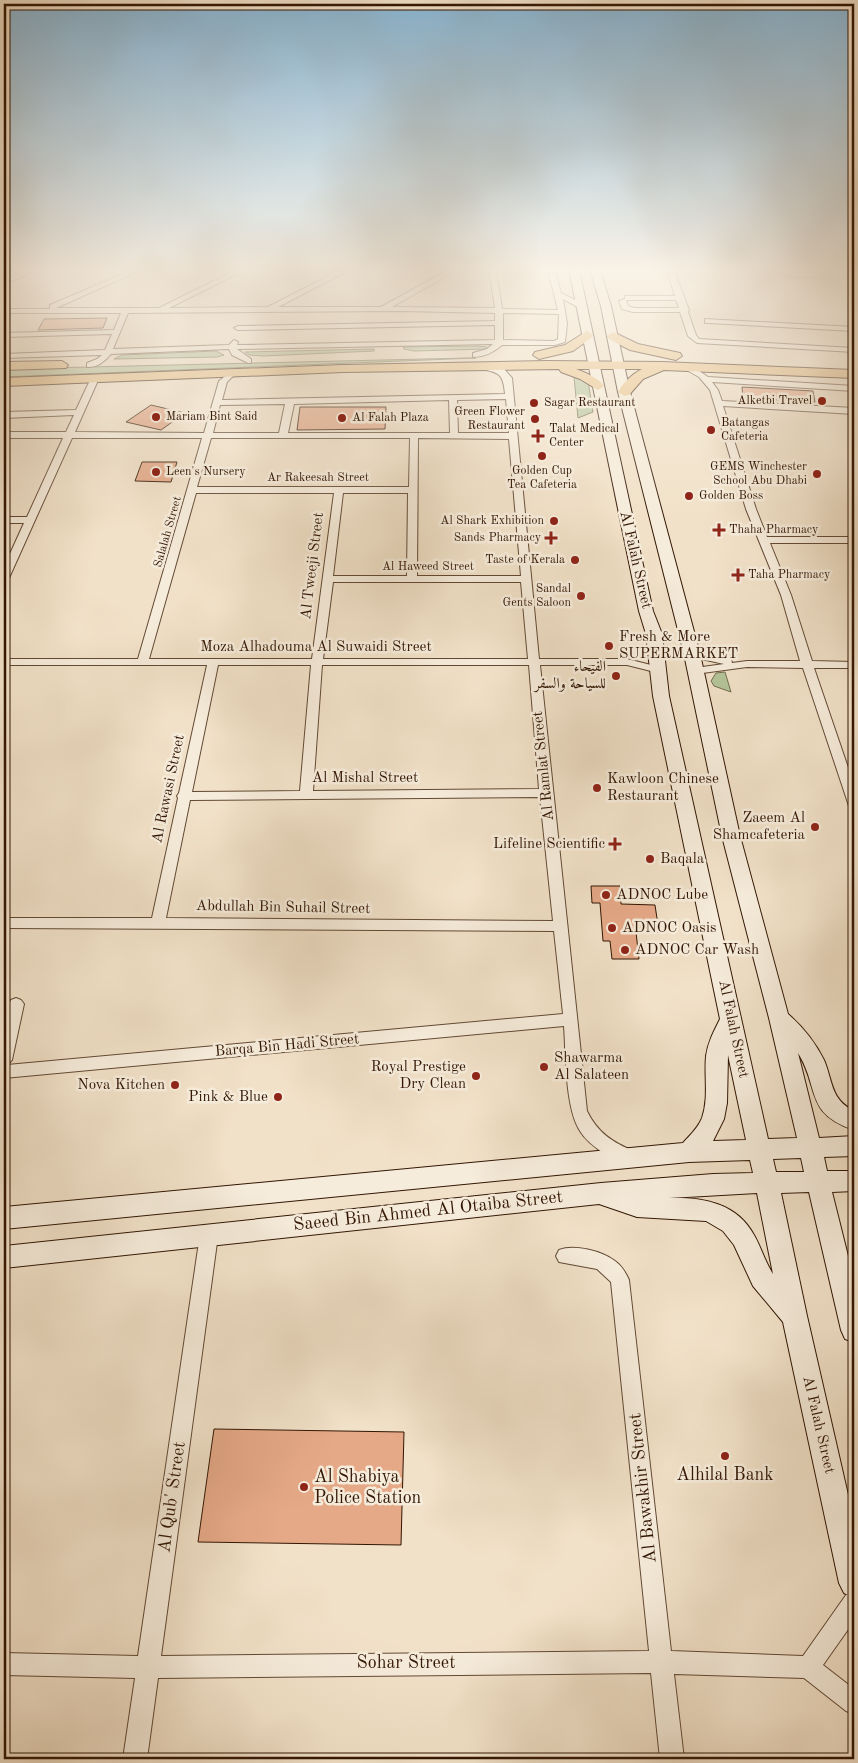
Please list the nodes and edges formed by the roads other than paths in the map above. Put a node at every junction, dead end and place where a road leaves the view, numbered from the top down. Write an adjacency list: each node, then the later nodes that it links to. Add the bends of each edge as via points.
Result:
1 (123, 352): 8 (street)
2 (234, 352): 14 (street)
3 (488, 352): 10 (street)
4 (560, 352): 11 (main road)
5 (591, 352): 12 (main road, Al Falah Street)
6 (616, 352): 13 (main road, Al Falah Street)
7 (649, 352): 15 (main road)
8 (108, 353): 9 (street); 17 (street)
9 (4, 356)
10 (477, 360): 11 (main road); 14 (main road); 20 (main road); 30 (street, Al Ramlat Street, via 506,375)
11 (543, 360): 12 (main road); 27 (main road, via 576,372)
12 (592, 360): 13 (main road); 27 (main road, Al Falah Street)
13 (618, 360): 15 (main road); 29 (main road, Al Falah Street)
14 (248, 361): 17 (main road)
15 (675, 361): 16 (main road); 19 (main road); 29 (main road, via 641,374 628,384)
16 (854, 363)
17 (90, 365): 18 (main road)
18 (4, 366)
19 (686, 366): 22 (main road); 24 (street)
20 (233, 372): 21 (main road); 25 (street)
21 (210, 373): 23 (main road); 25 (street)
22 (854, 374)
23 (95, 378): 26 (main road); 36 (street)
24 (707, 380): 28 (street); 34 (street)
25 (223, 381): 33 (street, Salalah Street)
26 (4, 382)
27 (598, 386): 62 (main road, Al Falah Street)
28 (854, 388)
29 (624, 392): 56 (main road, Al Falah Street)
30 (511, 396): 31 (street); 44 (street, Al Ramlat Street)
31 (452, 397): 32 (street); 41 (street)
32 (290, 401): 33 (street); 43 (street)
33 (217, 403): 42 (street, Salalah Street)
34 (717, 403): 35 (street); 50 (street)
35 (854, 411)
36 (79, 412): 37 (street); 39 (street)
37 (4, 415)
38 (4, 435): 39 (street)
39 (69, 435): 42 (street); 49 (street)
40 (414, 435): 41 (street); 43 (street); 47 (street)
41 (454, 435): 44 (street)
42 (208, 436): 43 (street); 45 (street, Salalah Street)
43 (283, 436)
44 (513, 436): 55 (street, Al Ramlat Street)
45 (193, 490): 46 (street, Ar Rakeesah Street); 57 (street, Salalah Street)
46 (338, 490): 47 (street, Ar Rakeesah Street); 53 (street, Al Tweeji Street)
47 (412, 490): 54 (street)
48 (4, 520): 49 (street)
49 (31, 520): 52 (street)
50 (762, 540): 51 (street); 65 (street, via 786,595)
51 (854, 540)
52 (4, 578)
53 (328, 579): 54 (street, Al Haweed Street); 63 (street, Al Tweeji Street)
54 (412, 579): 55 (street, Al Haweed Street)
55 (527, 579): 60 (street, Al Ramlat Street)
56 (692, 654): 64 (street); 67 (main road, Al Falah Street)
57 (143, 661): 58 (street, Moza Alhadouma Al Suwaidi Street); 59 (street, Moza Alhadouma Al Suwaidi Street)
58 (4, 662)
59 (213, 662): 63 (street, Moza Alhadouma Al Suwaidi Street); 70 (street, Al Rawasi Street)
60 (534, 662): 61 (street, Moza Alhadouma Al Suwaidi Street); 63 (street, Moza Alhadouma Al Suwaidi Street); 68 (street, Al Ramlat Street)
61 (627, 662): 62 (street, Moza Alhadouma Al Suwaidi Street); 62 (street, Moza Alhadouma Al Suwaidi Street)
62 (658, 662): 78 (main road, Al Falah Street, via 661,696)
63 (317, 663): 69 (street, Al Tweeji Street)
64 (747, 664): 65 (street); 67 (street)
65 (807, 664): 66 (street); 71 (street)
66 (854, 665)
67 (695, 671): 76 (main road, Al Falah Street, via 731,836)
68 (546, 793): 69 (street, Al Mishal Street); 74 (street, Al Ramlat Street)
69 (306, 795): 70 (street, Al Mishal Street)
70 (183, 796): 72 (street, Al Rawasi Street)
71 (854, 802)
72 (158, 922): 73 (street, Abdullah Bin Suhail Street); 74 (street, Abdullah Bin Suhail Street, via 382,927)
73 (4, 923)
74 (561, 926): 77 (street, Al Ramlat Street)
75 (16, 1004): 79 (street)
76 (779, 1018): 81 (main road, via 796,1034 808,1052 827,1102); 82 (main road, Al Falah Street)
77 (571, 1019): 80 (street, Barqa Bin Hadi Street); 86 (street, Al Ramlat Street, via 579,1111 586,1127 615,1152)
78 (731, 1019): 84 (main road, Al Falah Street); 85 (main road, via 716,1050 718,1099 714,1117 705,1136)
79 (4, 1060)
80 (4, 1072)
81 (854, 1121)
82 (810, 1146): 83 (main road, Saeed Bin Ahmed Al Otaiba Street); 84 (main road, Saeed Bin Ahmed Al Otaiba Street); 88 (main road, Al Falah Street)
83 (854, 1146)
84 (759, 1148): 85 (main road, Saeed Bin Ahmed Al Otaiba Street); 89 (main road, Al Falah Street)
85 (688, 1152): 86 (main road, Saeed Bin Ahmed Al Otaiba Street)
86 (635, 1158): 91 (main road, Saeed Bin Ahmed Al Otaiba Street)
87 (854, 1181): 88 (main road, Saeed Bin Ahmed Al Otaiba Street)
88 (819, 1182): 89 (main road, Saeed Bin Ahmed Al Otaiba Street); 96 (main road, Al Falah Street)
89 (767, 1183): 90 (main road, Saeed Bin Ahmed Al Otaiba Street); 95 (main road, Al Falah Street)
90 (601, 1193): 92 (main road, Saeed Bin Ahmed Al Otaiba Street); 95 (main road, via 630,1206 693,1207 725,1218 739,1231 771,1291)
91 (4, 1218)
92 (209, 1236): 94 (main road, Saeed Bin Ahmed Al Otaiba Street); 101 (street, Al Qub' Street)
93 (565, 1256): 99 (street, Al Bawakhir Street, via 604,1262 620,1280)
94 (4, 1257)
95 (794, 1316): 97 (main road, Al Falah Street)
96 (854, 1323)
97 (854, 1582)
98 (854, 1603): 102 (street)
99 (661, 1662): 101 (street, Sohar Street); 102 (street, Sohar Street); 105 (street, Al Bawakhir Street)
100 (4, 1664): 101 (street, Sohar Street)
101 (148, 1666): 104 (street, Al Qub' Street)
102 (808, 1667): 103 (street)
103 (854, 1703)
104 (135, 1759)
105 (672, 1759)

